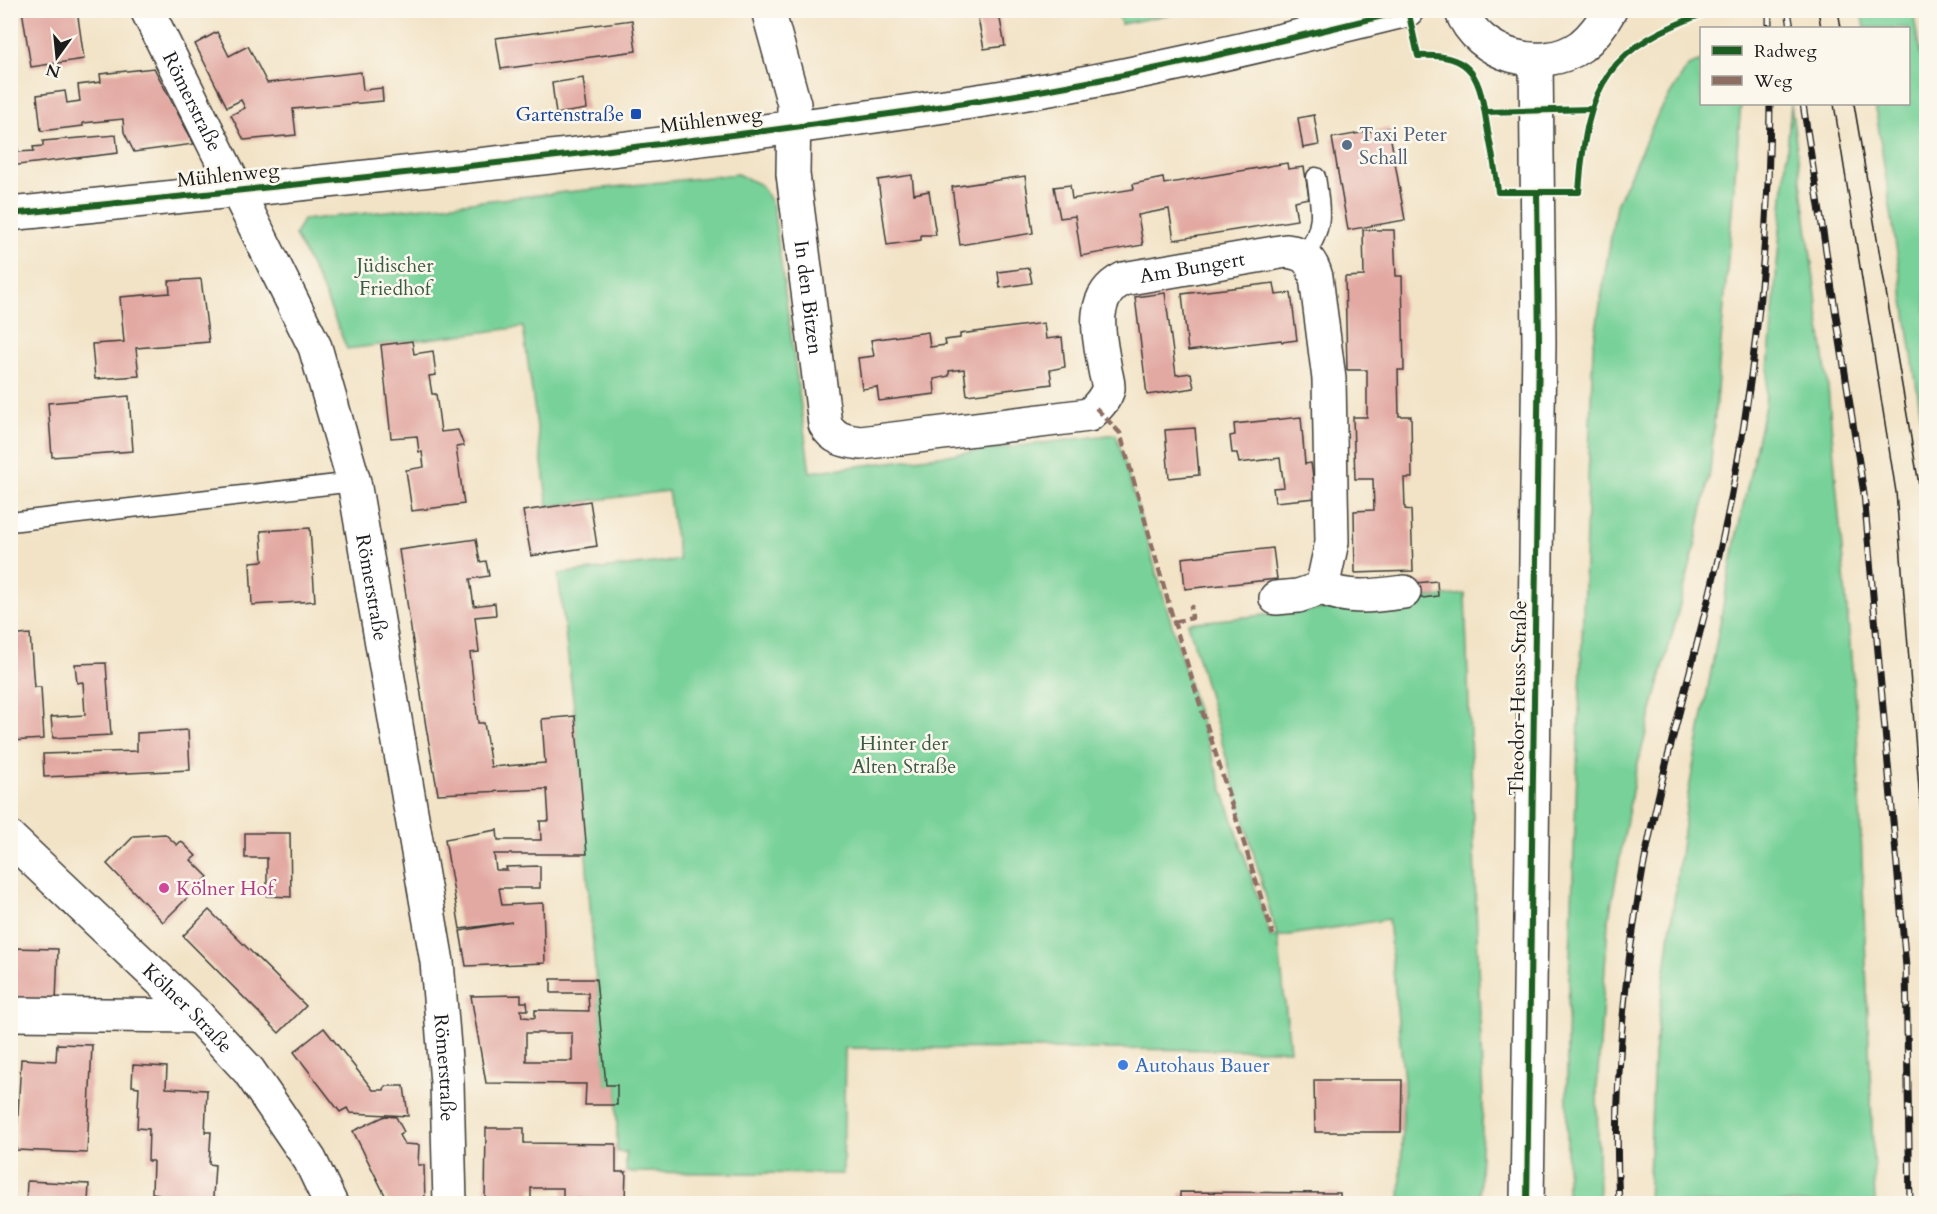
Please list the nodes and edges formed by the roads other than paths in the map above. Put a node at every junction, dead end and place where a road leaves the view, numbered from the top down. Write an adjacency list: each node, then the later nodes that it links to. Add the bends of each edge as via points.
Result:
1 (147, 10): 9 (street, Römerstraße)
2 (768, 10): 7 (street, via 794,104)
3 (1407, 10): 7 (street, Mühlenweg, via 1185,64 992,99)
4 (1461, 10): 6 (street, via 1484,42 1516,58)
5 (1610, 10): 6 (street, via 1598,31 1580,47 1558,57)
6 (1536, 60): 23 (street, Theodor-Heuss-Straße, via 1538,366)
7 (794, 127): 9 (street, Mühlenweg); 12 (street, In den Bitzen, via 793,174 825,424 830,433 844,441)
8 (1316, 177): 11 (lane, via 1322,219 1316,240)
9 (238, 190): 10 (street, Mühlenweg); 13 (street, Römerstraße, via 315,347)
10 (10, 214)
11 (1305, 256): 12 (street, Am Bungert, via 1286,251 1123,279 1112,285 1100,303 1098,321 1108,388 1089,415); 15 (street, via 1316,277 1329,379 1332,542)
12 (861, 443)
13 (354, 482): 14 (lane); 22 (street, Römerstraße, via 437,962 447,1083)
14 (10, 522)
15 (1322, 588): 16 (street, via 1339,595 1363,597); 17 (street)
16 (1404, 592)
17 (1276, 598)
18 (10, 838): 20 (street, Kölner Straße)
19 (10, 1014): 20 (street)
20 (198, 1016): 21 (street, Kölner Straße, via 249,1071 310,1160)
21 (331, 1203)
22 (450, 1203)
23 (1527, 1203)

